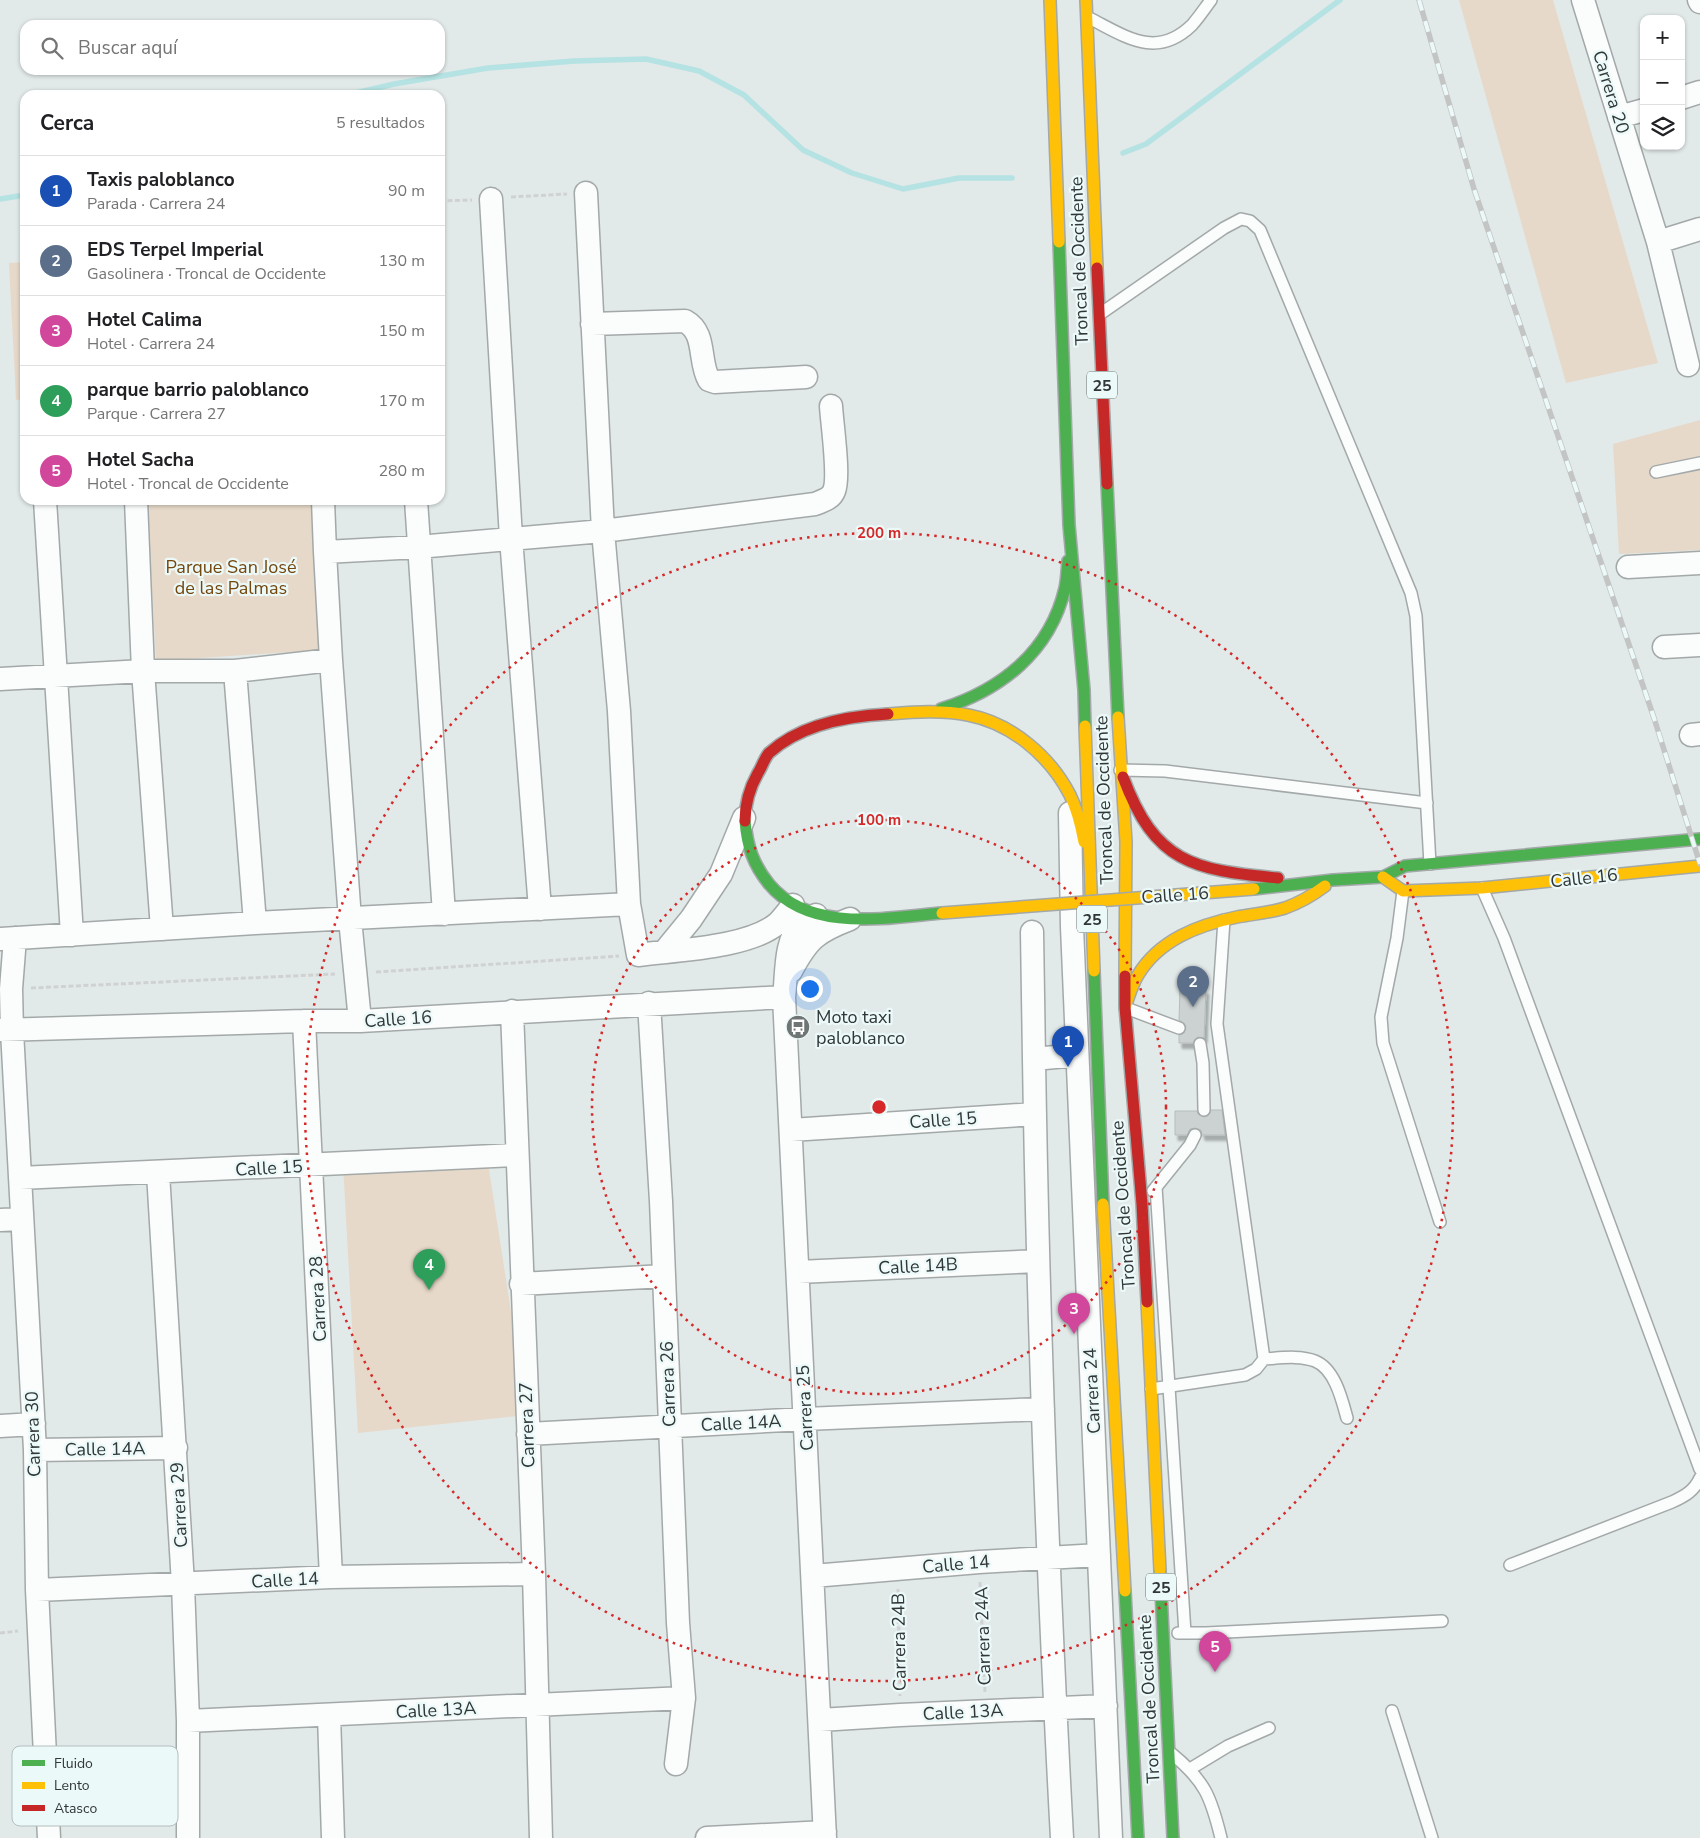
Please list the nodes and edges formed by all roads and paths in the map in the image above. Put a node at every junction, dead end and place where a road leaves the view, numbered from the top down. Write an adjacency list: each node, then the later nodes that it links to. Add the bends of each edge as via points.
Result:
1 (1050, 0): 26 (main road, Troncal de Occidente / 25)
2 (1086, 0): 5 (main road, Troncal de Occidente / 25)
3 (1211, 0): 5 (lane, via 1191,26 1168,41 1148,44 1134,41)
4 (1583, 0): 9 (street, Carrera 20)
5 (1087, 18): 15 (main road, Troncal de Occidente / 25)
6 (1700, 92): 7 (street)
7 (1685, 97)
8 (1640, 111): 9 (street)
9 (1619, 118): 14 (street, Carrera 20)
10 (586, 193): 11 (path); 16 (street)
11 (491, 198): 12 (path); 28 (street)
12 (445, 201)
13 (1700, 229): 14 (street)
14 (1658, 242): 17 (street, Carrera 20)
15 (1099, 315): 41 (main road, Troncal de Occidente / 25); 43 (lane, via 1240,219 1250,221 1260,230 1410,593 1416,616)
16 (592, 324): 18 (street, via 685,321 698,334 705,373 715,382); 27 (street)
17 (1688, 365)
18 (806, 377)
19 (831, 406): 27 (street, via 836,479 834,492 828,498 815,504)
20 (1700, 463): 21 (lane)
21 (1656, 472)
22 (45, 505): 38 (street)
23 (136, 505): 37 (street)
24 (323, 505): 30 (street)
25 (416, 505): 29 (street)
26 (1069, 525): 40 (main road, via 1068,568 1063,595 1040,644 1002,682 979,696); 46 (main road, Troncal de Occidente / 25, via 1084,690)
27 (603, 531): 28 (street); 54 (street, via 619,710)
28 (511, 538): 29 (street); 56 (street)
29 (418, 547): 30 (street); 57 (street)
30 (325, 552): 35 (street)
31 (1700, 563): 32 (street)
32 (1628, 567)
33 (1700, 645): 34 (street)
34 (1664, 647)
35 (331, 660): 36 (street); 59 (street)
36 (235, 671): 37 (street); 62 (street)
37 (143, 672): 38 (street); 63 (street)
38 (55, 676): 39 (street); 65 (street)
39 (0, 679)
40 (928, 713): 42 (main road, via 977,717 1007,730 1040,755); 44 (main road, Calle 16, via 866,714 828,722 796,734 768,755 750,788)
41 (1120, 770): 43 (lane, via 1165,771); 51 (main road, via 1131,802 1146,826 1158,841 1178,855 1213,870); 73 (main road, Troncal de Occidente / 25, via 1126,842)
42 (1069, 794): 46 (main road); 80 (street, Carrera 24)
43 (1427, 803): 47 (lane)
44 (744, 818): 55 (main road, Calle 16, via 748,852 769,885); 67 (street, via 721,874)
45 (1700, 839): 47 (main road, Calle 16)
46 (1090, 863): 149 (main road, Troncal de Occidente / 25, via 1100,1140)
47 (1430, 864): 49 (main road, Calle 16, via 1405,866)
48 (1700, 866): 52 (main road, Calle 16)
49 (1383, 877): 50 (main road, Calle 16); 53 (main road)
50 (1333, 880): 51 (main road, Calle 16); 61 (main road, via 1313,895 1279,910)
51 (1314, 882): 60 (main road, Calle 16, bridge)
52 (1482, 888): 53 (main road, Calle 16); 111 (lane, via 1504,938)
53 (1403, 891): 94 (lane, via 1381,1017 1383,1043)
54 (629, 904): 56 (street); 68 (street)
55 (793, 905): 58 (main road, Calle 16); 67 (street, via 778,923 766,931 710,946)
56 (540, 909): 57 (street)
57 (444, 914): 59 (street)
58 (816, 914): 60 (main road, Calle 16); 70 (street, Carrera 25, via 793,936)
59 (350, 919): 62 (street); 69 (street)
60 (850, 919): 70 (street, via 827,928 811,940)
61 (1224, 920): 73 (main road, via 1189,930 1153,956 1139,974); 99 (lane, via 1211,1024)
62 (255, 923): 63 (street)
63 (162, 929): 65 (street)
64 (1032, 932): 81 (street)
65 (72, 935): 66 (street)
66 (8, 938): 71 (street, Carrera 30)
67 (664, 952): 68 (street)
68 (638, 955): 69 (path)
69 (355, 973): 71 (path); 76 (street)
70 (786, 988): 72 (street, Calle 16); 84 (street, Carrera 25)
71 (5, 989): 78 (street, Carrera 30)
72 (650, 1003): 74 (street, Calle 16); 97 (street, Carrera 26)
73 (1124, 1007): 77 (lane); 91 (main road, Troncal de Occidente / 25)
74 (512, 1011): 76 (street, Calle 16); 86 (street, Carrera 27)
75 (304, 1021): 76 (street, Calle 16); 78 (street, Calle 16); 87 (street, Carrera 28)
76 (360, 1021)
77 (1179, 1028)
78 (6, 1031): 89 (street, Carrera 30)
79 (1200, 1044): 82 (lane)
80 (1077, 1056): 81 (street); 113 (street, Carrera 24)
81 (1034, 1059): 83 (street)
82 (1204, 1110)
83 (1035, 1114): 84 (street, Calle 15); 95 (street)
84 (791, 1130): 96 (street, Carrera 25)
85 (1195, 1135): 90 (lane)
86 (517, 1155): 87 (street, Calle 15); 98 (street, Carrera 27)
87 (312, 1166): 88 (street, Calle 15); 120 (street, Carrera 28)
88 (158, 1173): 89 (street, Calle 15); 109 (street, Carrera 29)
89 (20, 1178): 92 (street, Carrera 30)
90 (1156, 1187): 91 (lane); 100 (lane)
91 (1142, 1204): 101 (main road, Troncal de Occidente / 25)
92 (22, 1219): 93 (street); 105 (street, Carrera 30)
93 (0, 1220)
94 (1440, 1222)
95 (1038, 1261): 96 (street, Calle 14B); 102 (street)
96 (798, 1272): 104 (street, Carrera 25)
97 (664, 1276): 98 (street); 107 (street, Carrera 26)
98 (521, 1284): 108 (street, Carrera 27)
99 (1264, 1359): 100 (lane, via 1245,1375); 103 (lane, via 1316,1361 1339,1389)
100 (1168, 1387): 101 (lane); 125 (lane)
101 (1151, 1389): 124 (main road, Troncal de Occidente / 25)
102 (1044, 1409): 104 (street, Calle 14A); 114 (street)
103 (1347, 1418)
104 (805, 1419): 107 (street, Calle 14A); 119 (street, Carrera 25)
105 (34, 1424): 106 (street); 110 (street, Carrera 30)
106 (0, 1426)
107 (670, 1427): 108 (street, Calle 14A); 126 (street, Carrera 26)
108 (528, 1434): 118 (street, Carrera 27)
109 (176, 1448): 110 (street, Calle 14A); 121 (street, Carrera 29)
110 (35, 1450): 122 (street, Carrera 30)
111 (1700, 1469)
112 (1700, 1478): 116 (lane, via 1696,1487 1672,1502)
113 (1099, 1555): 114 (street, Calle 14); 128 (street, Carrera 24)
114 (1048, 1558): 115 (street, Calle 14); 129 (street)
115 (980, 1562): 117 (street, Calle 14); 130 (path, Carrera 24A)
116 (1510, 1564)
117 (898, 1569): 119 (street, Calle 14); 133 (path, Carrera 24B)
118 (534, 1574): 120 (street, Calle 14); 127 (street, Carrera 27)
119 (813, 1576): 134 (street, Carrera 25)
120 (331, 1577): 121 (street, Calle 14)
121 (184, 1584): 122 (street, Calle 14); 135 (street, Carrera 29)
122 (37, 1590): 137 (street, Carrera 30)
123 (1442, 1621): 125 (lane)
124 (1164, 1633): 125 (lane); 138 (main road, Troncal de Occidente / 25)
125 (1185, 1633)
126 (684, 1698): 127 (street, Calle 13A); 139 (street, Carrera 26)
127 (538, 1705): 132 (street, Calle 13A); 144 (street, Carrera 27)
128 (1106, 1706): 129 (street, Calle 13A); 148 (street, Carrera 24)
129 (1055, 1708): 130 (street, Calle 13A); 147 (street)
130 (986, 1711): 133 (street, Calle 13A)
131 (1392, 1711): 152 (lane)
132 (329, 1715): 135 (street, Calle 13A); 143 (street)
133 (900, 1715): 134 (street, Calle 13A)
134 (820, 1720): 141 (street, Carrera 25)
135 (188, 1721): 142 (street, Carrera 29)
136 (1269, 1728): 140 (lane)
137 (45, 1746)
138 (1169, 1752): 140 (lane); 150 (main road, Troncal de Occidente / 25)
139 (676, 1764)
140 (1190, 1768): 151 (lane, via 1204,1787 1215,1812)
141 (825, 1835): 146 (street)
142 (188, 1838)
143 (332, 1838)
144 (542, 1838)
145 (707, 1838): 146 (street)
146 (734, 1838)
147 (1062, 1838)
148 (1111, 1838)
149 (1138, 1838)
150 (1173, 1838)
151 (1221, 1838)
152 (1432, 1838)

